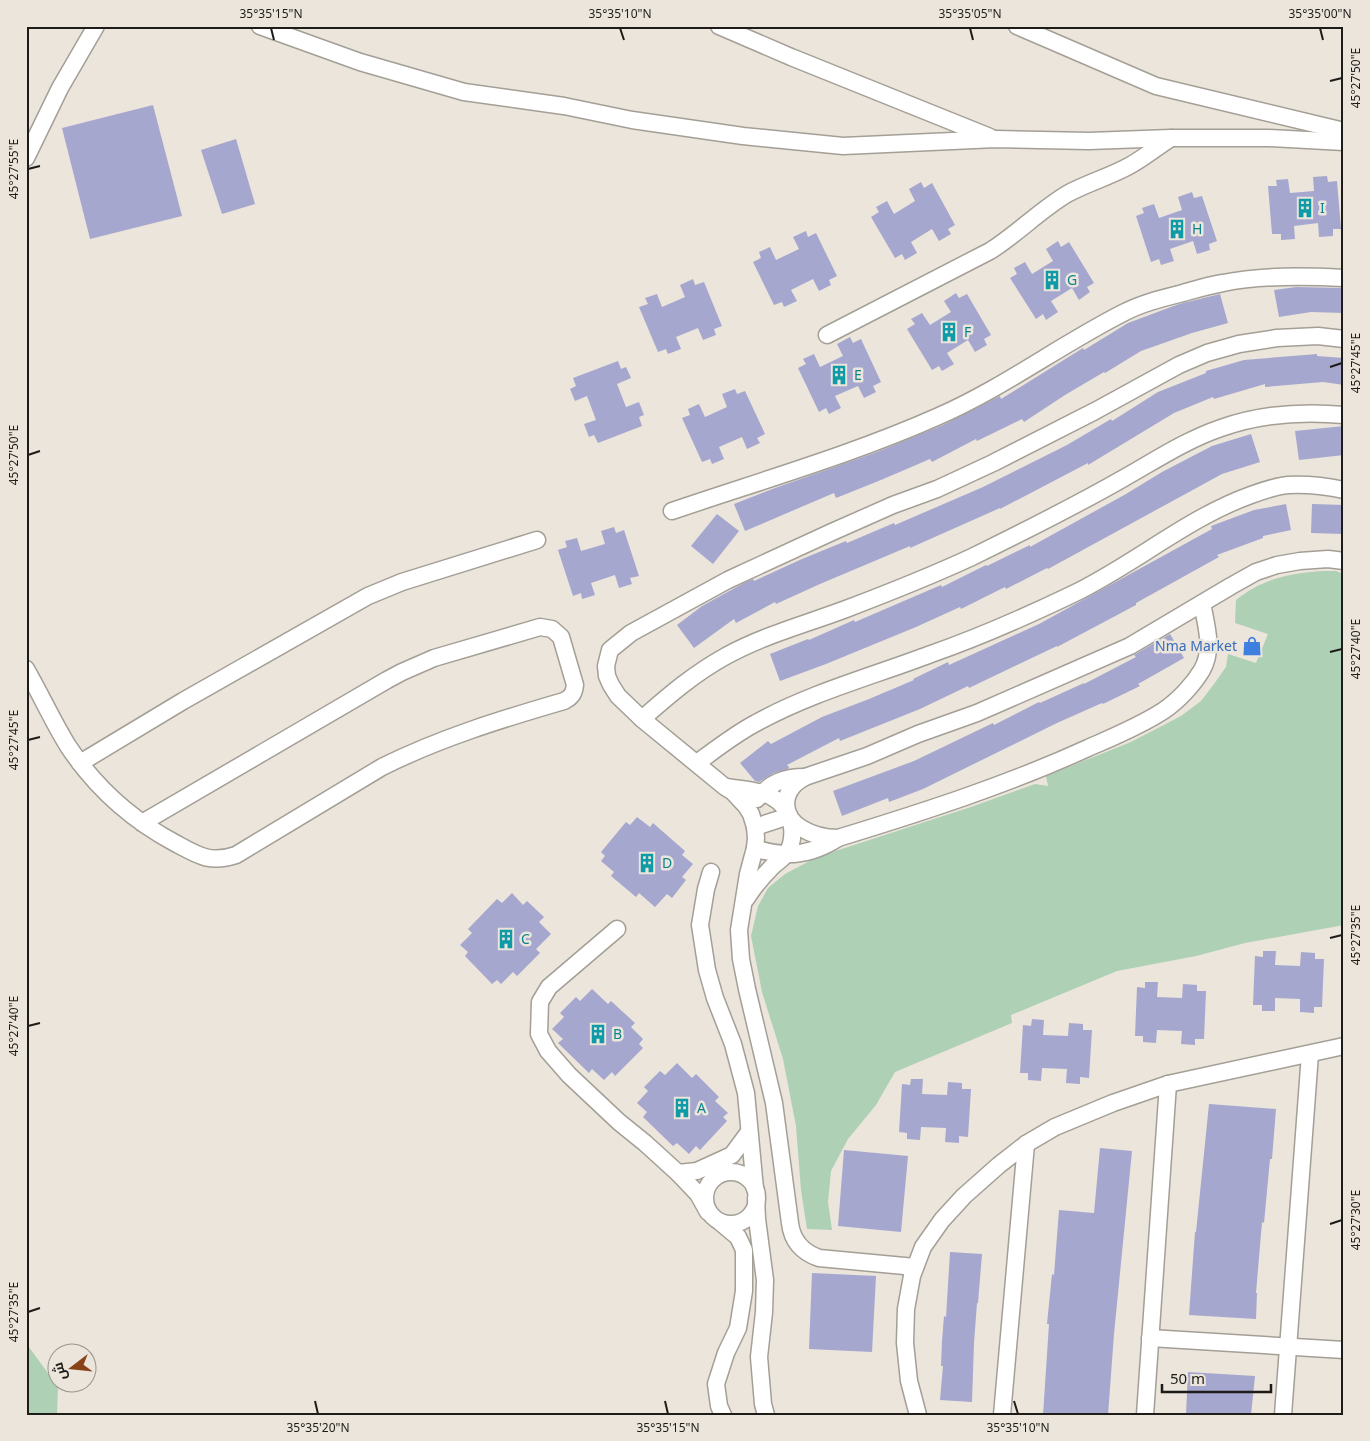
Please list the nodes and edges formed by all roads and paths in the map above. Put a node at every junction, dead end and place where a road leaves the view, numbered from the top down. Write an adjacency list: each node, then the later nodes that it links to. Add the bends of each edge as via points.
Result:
1 (96, 26): 9 (street, via 60,88)
2 (260, 26): 7 (street, via 360,62 464,92 564,106 632,120 843,146)
3 (719, 26): 7 (street)
4 (1017, 26): 5 (street, via 1156,86)
5 (1344, 132)
6 (1171, 138): 7 (street, via 1089,141); 8 (street); 11 (street, via 1129,166 1067,194 990,251)
7 (996, 139)
8 (1344, 142)
9 (26, 158)
10 (1344, 278): 15 (street, via 1308,276 1224,282 1146,303 1078,338 980,397 938,417 865,446)
11 (827, 335)
12 (1344, 339): 20 (street, via 1318,336 1277,338 1239,344 1179,365 992,463 832,532 685,603 631,633 610,650 607,658 611,685)
13 (1344, 415): 20 (street, via 1275,414 1245,420 1193,439 957,564 727,655 700,671)
14 (1344, 490): 22 (street, via 1286,485 1217,509 1076,593 1001,627 789,707 724,742)
15 (672, 511)
16 (537, 540): 21 (street, via 402,582 361,599)
17 (1344, 561): 18 (street, via 1328,559 1277,565 1256,572)
18 (1202, 603): 23 (street, via 1130,646 1072,672 977,713); 29 (street, via 1208,637 1203,669 1164,711 1073,755 995,786)
19 (26, 669): 21 (street)
20 (642, 719): 22 (street)
21 (80, 763): 28 (street, via 109,796)
22 (697, 763): 24 (street)
23 (805, 777): 25 (street, via 782,779); 26 (street, via 788,793)
24 (725, 787): 25 (street); 27 (street, via 740,798)
25 (762, 792): 26 (street, via 778,801); 27 (street, via 753,807)
26 (789, 816): 27 (street); 29 (street, via 811,833); 31 (street, via 792,839)
27 (753, 820): 30 (street)
28 (142, 823): 28 (street, via 202,857 219,859 236,855 405,755 569,699 575,685 561,637 552,629 540,628 418,664)
29 (838, 838): 31 (street, via 809,852)
30 (755, 848): 31 (street); 33 (street)
31 (786, 855): 33 (street, via 763,876)
32 (711, 872): 38 (street, via 700,925 707,970 746,1093)
33 (745, 900): 43 (street, via 740,930 741,959 774,1103 794,1239 804,1251 819,1258)
34 (617, 929): 40 (street, via 549,987 540,1002 539,1034 548,1051 569,1075)
35 (1344, 1046): 36 (street)
36 (1310, 1054): 37 (street); 45 (street)
37 (1168, 1084): 39 (street, via 1056,1127); 44 (street)
38 (749, 1132): 40 (street, via 732,1155 697,1171); 41 (street)
39 (1026, 1144): 43 (street, via 964,1196 942,1220 923,1247); 50 (street)
40 (678, 1173): 42 (street)
41 (756, 1193): 42 (street, via 751,1214 737,1224 728,1224); 42 (street, via 743,1175 726,1172 718,1176 711,1181 705,1196 705,1204); 48 (street, via 764,1280 759,1357)
42 (714, 1217): 47 (street, via 738,1237 744,1250 744,1291 738,1328 716,1384)
43 (915, 1267): 49 (street, via 906,1309 905,1343 909,1381)
44 (1150, 1338): 45 (street); 51 (street)
45 (1288, 1347): 46 (street); 52 (street)
46 (1344, 1350)
47 (723, 1415)
48 (766, 1415)
49 (918, 1415)
50 (1002, 1415)
51 (1145, 1415)
52 (1283, 1415)

